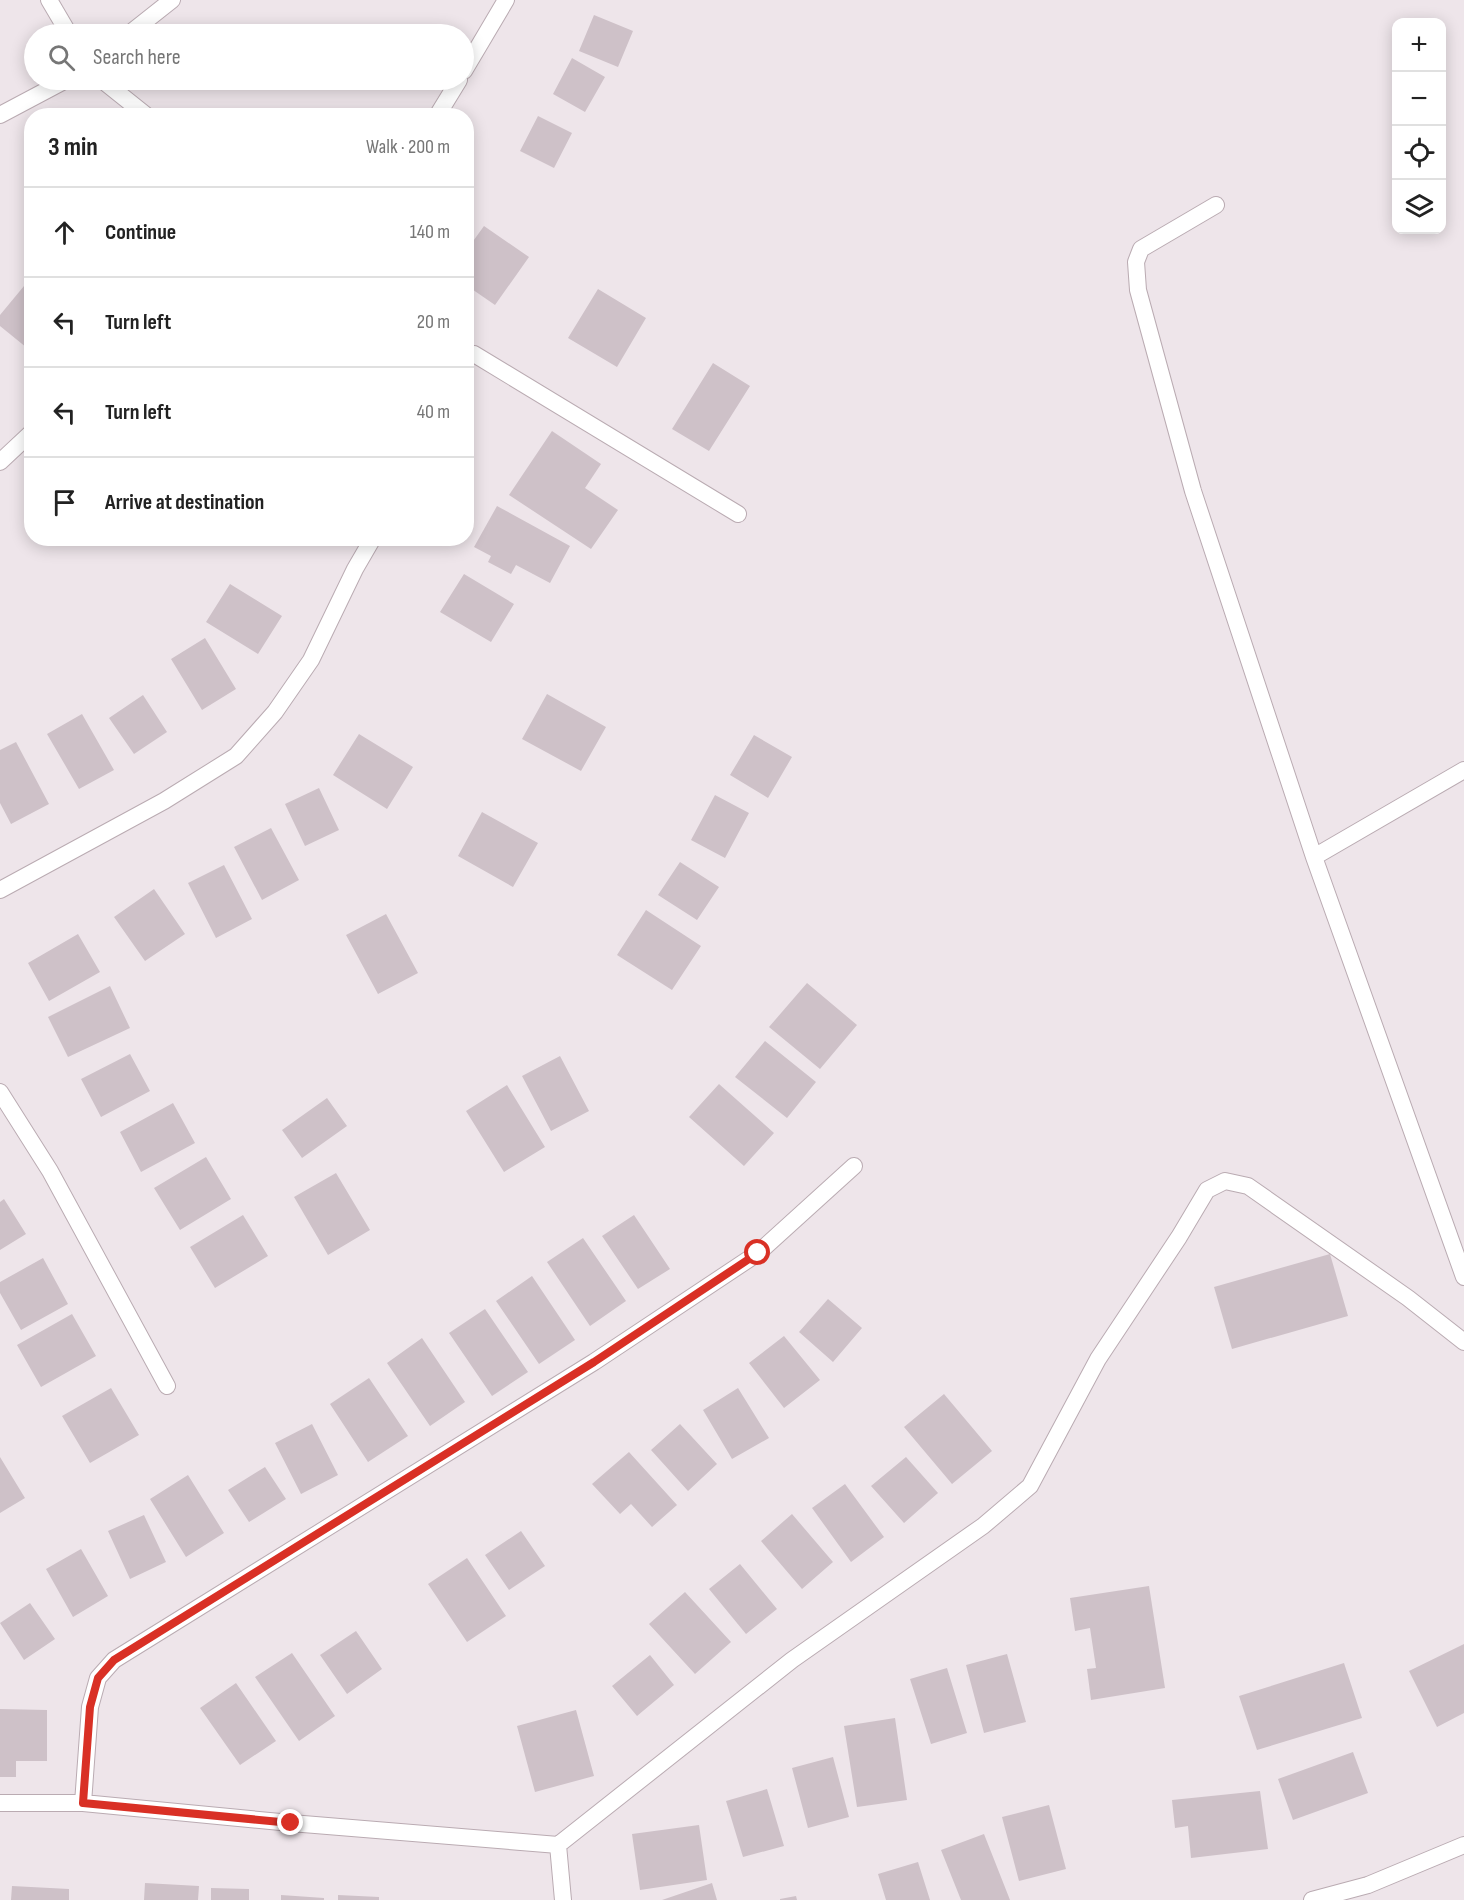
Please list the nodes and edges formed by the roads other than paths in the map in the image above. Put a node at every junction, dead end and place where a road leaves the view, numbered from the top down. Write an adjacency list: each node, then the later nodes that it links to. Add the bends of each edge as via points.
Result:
1 (49, 0): 4 (street)
2 (172, 0): 5 (street)
3 (506, 0): 6 (street)
4 (63, 24)
5 (142, 24)
6 (474, 54)
7 (47, 90): 12 (street)
8 (114, 90): 10 (street)
9 (453, 90): 11 (street)
10 (137, 108)
11 (442, 108)
12 (0, 115)
13 (1216, 205): 20 (street, via 1141,249 1136,262 1138,290 1193,491)
14 (474, 360): 17 (street)
15 (24, 440): 16 (street)
16 (0, 462)
17 (738, 514)
18 (368, 546): 21 (street, via 311,660 275,712 236,756 164,801)
19 (1464, 770): 20 (street)
20 (1314, 857): 24 (street)
21 (0, 890)
22 (0, 1092): 26 (street, via 50,1171)
23 (854, 1166): 28 (street, via 758,1253 623,1343 114,1660 98,1678 90,1707)
24 (1464, 1277)
25 (1464, 1342): 29 (street, via 1248,1186 1225,1181 1207,1190 1098,1359 1030,1486 983,1526 792,1660)
26 (167, 1386)
27 (0, 1803): 28 (street)
28 (83, 1803): 29 (street)
29 (558, 1845): 31 (street)
30 (1464, 1845): 32 (street, via 1368,1885)
31 (563, 1900)
32 (1312, 1900)

